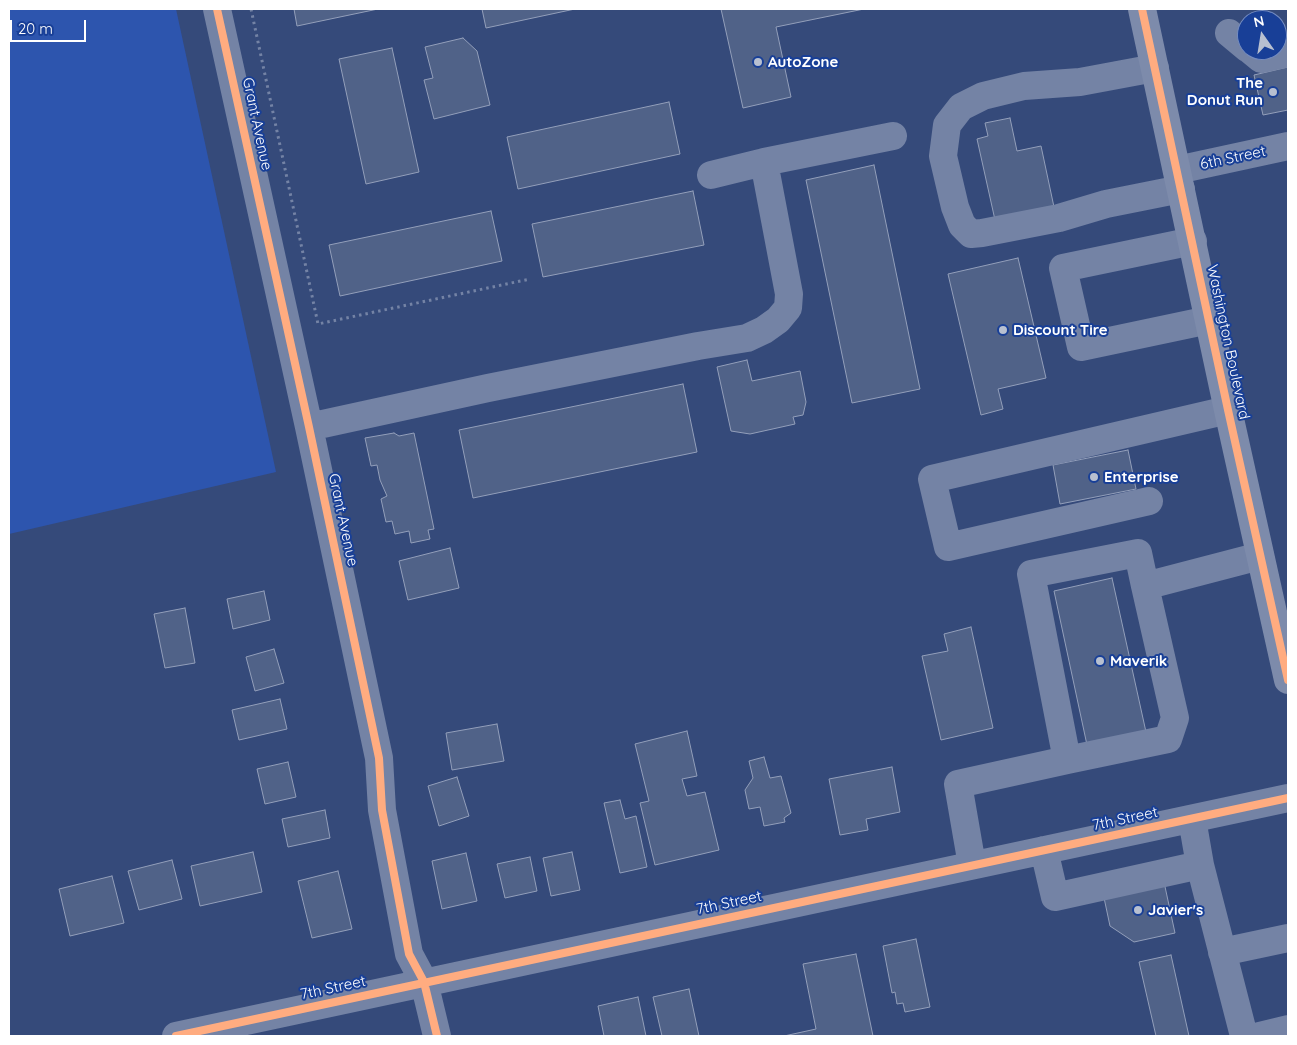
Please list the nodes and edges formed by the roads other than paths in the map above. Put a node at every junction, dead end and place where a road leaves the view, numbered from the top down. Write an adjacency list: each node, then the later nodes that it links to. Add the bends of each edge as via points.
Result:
1 (217, 9): 12 (street, Grant Avenue)
2 (1142, 9): 3 (main road, Washington Boulevard)
3 (1155, 68): 8 (main road, Washington Boulevard); 8 (street, 6th Street, via 1080,82 1024,86 983,96 961,107 947,125 943,156 955,207 962,225 971,234 1059,218)
4 (893, 136): 6 (street)
5 (1288, 146): 8 (street, 6th Street)
6 (764, 162): 7 (street); 12 (street, via 789,294 788,308 764,330 747,338 517,382)
7 (711, 175)
8 (1179, 180): 9 (main road, Washington Boulevard)
9 (1193, 241): 10 (main road, Washington Boulevard); 10 (street, via 1063,268 1081,347)
10 (1209, 320): 11 (main road, Washington Boulevard)
11 (1228, 410): 13 (street, via 932,479 948,547); 14 (main road, Washington Boulevard)
12 (309, 427): 25 (street, Grant Avenue, via 380,758 382,810 409,954)
13 (1149, 501)
14 (1260, 556): 15 (street); 16 (main road, Washington Boulevard)
15 (1144, 586): 17 (street, via 1175,718 1168,739); 17 (street, via 1138,553 1031,574)
16 (1288, 680)
17 (1067, 760): 21 (street, via 958,784)
18 (1288, 798): 19 (street, 7th Street)
19 (1192, 819): 20 (street, 7th Street); 22 (street)
20 (1044, 850): 21 (street, 7th Street); 22 (street, via 1056,897)
21 (972, 865): 25 (street, 7th Street)
22 (1200, 865): 24 (street)
23 (1288, 938): 24 (street)
24 (1222, 952): 29 (street)
25 (424, 982): 27 (street, 7th Street); 28 (street, Grant Avenue)
26 (1288, 1029): 30 (street)
27 (176, 1036)
28 (437, 1036)
29 (1244, 1036)
30 (1259, 1036)

